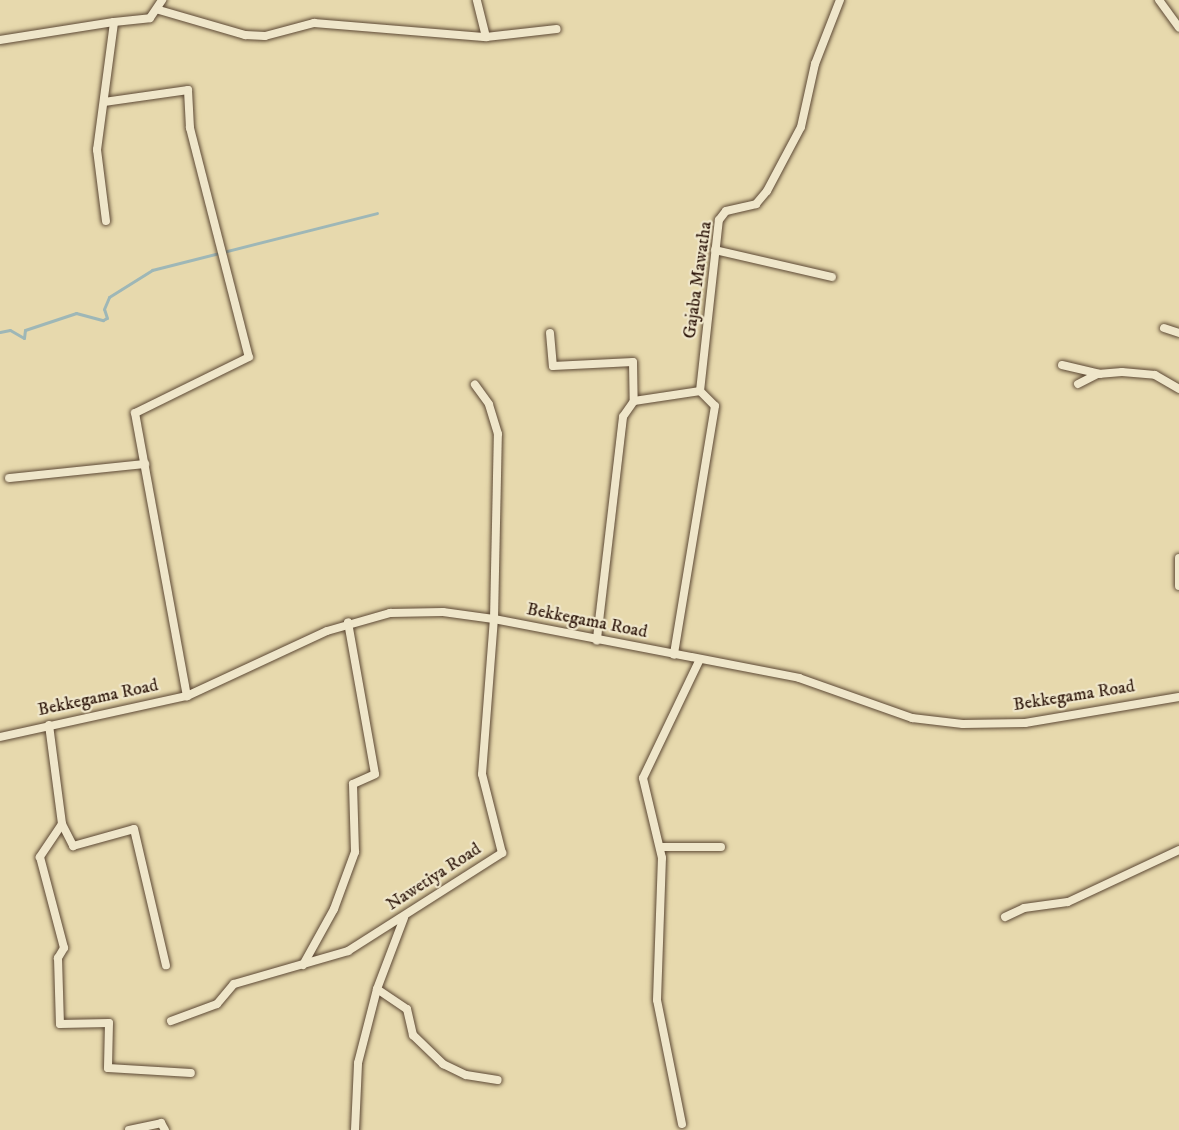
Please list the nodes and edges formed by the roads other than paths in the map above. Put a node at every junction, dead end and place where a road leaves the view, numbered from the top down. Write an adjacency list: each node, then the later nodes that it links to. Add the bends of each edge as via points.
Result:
1 (162, 0): 5 (street)
2 (477, 0): 9 (street)
3 (840, 0): 13 (street, Gajaba Mawatha, via 815,64 801,127 756,204 726,211 720,220)
4 (1159, 0): 7 (street)
5 (159, 10): 6 (street, via 150,18); 9 (street, via 245,35 265,36 314,23)
6 (114, 22): 10 (street); 11 (street)
7 (1179, 27)
8 (556, 29): 9 (street)
9 (486, 37)
10 (0, 40)
11 (104, 102): 12 (street, via 97,150); 25 (street, via 189,90 190,128 249,357 135,413)
12 (106, 221)
13 (715, 250): 14 (street); 23 (street, Gajaba Mawatha)
14 (832, 277)
15 (1164, 328): 17 (street)
16 (550, 333): 24 (street, via 553,366 633,362)
17 (1179, 333)
18 (1062, 365): 19 (street)
19 (1101, 374): 20 (street); 22 (street, via 1155,375)
20 (1078, 384)
21 (476, 385): 29 (street, via 489,404 498,434)
22 (1179, 389)
23 (700, 391): 24 (street); 32 (street, via 715,406)
24 (634, 401): 31 (street, via 623,417)
25 (145, 464): 26 (street); 34 (street)
26 (9, 478)
27 (1179, 558): 28 (street)
28 (1179, 586)
29 (494, 619): 30 (street, Bekkegama Road, via 442,612 390,613); 31 (street, Bekkegama Road); 42 (street, Nawetiya Road, via 482,774 502,853)
30 (348, 622): 34 (street, Bekkegama Road); 45 (street, via 375,774 353,784 355,852 334,909)
31 (597, 640): 32 (street, Bekkegama Road)
32 (674, 656): 33 (street, Bekkegama Road)
33 (699, 661): 35 (street, Bekkegama Road, via 799,678 912,718 963,724 1025,723); 39 (street, via 643,778)
34 (187, 696): 36 (street, Bekkegama Road)
35 (1179, 697)
36 (49, 725): 37 (street, Bekkegama Road); 38 (street)
37 (0, 737)
38 (62, 824): 44 (street, via 73,846 134,829); 48 (street, via 40,857 64,948 58,958 60,1023 109,1023 108,1068)
39 (660, 847): 40 (street); 50 (street, via 657,1000)
40 (721, 847)
41 (1179, 850): 43 (street, via 1068,902 1024,908)
42 (405, 917): 45 (street, Nawetiya Road, via 348,951); 46 (street)
43 (1005, 917)
44 (166, 965)
45 (303, 965): 47 (street, Nawetiya Road, via 234,984 217,1004)
46 (377, 989): 49 (street, via 407,1010 413,1035 443,1064 466,1076); 53 (street, via 358,1063)
47 (171, 1021)
48 (191, 1073)
49 (498, 1080)
50 (681, 1124)
51 (129, 1130): 52 (street, via 161,1123)
52 (165, 1130)
53 (355, 1130)

